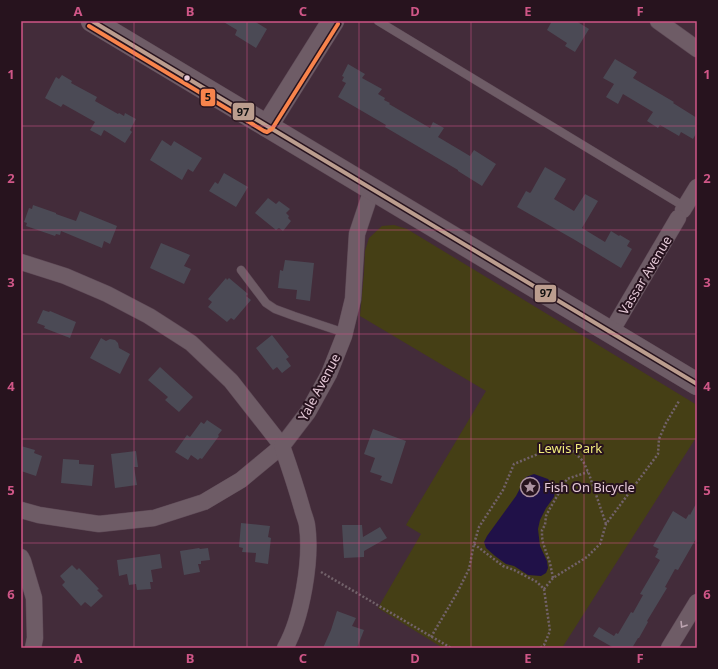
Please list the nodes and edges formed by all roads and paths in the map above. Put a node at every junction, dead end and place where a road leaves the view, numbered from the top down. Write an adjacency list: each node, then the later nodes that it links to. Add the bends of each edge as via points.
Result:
1 (92, 21): 6 (main road)
2 (332, 21): 6 (main road)
3 (378, 21): 9 (lane)
4 (658, 21): 5 (street)
5 (697, 49)
6 (267, 126): 8 (main road)
7 (697, 187): 9 (street, Vassar Avenue)
8 (372, 189): 12 (main road); 13 (street, Yale Avenue, via 357,234 354,299)
9 (682, 212): 12 (street, Vassar Avenue)
10 (21, 262): 16 (street, via 65,276 108,294 191,343 231,381)
11 (241, 270): 13 (lane, via 266,303 294,316)
12 (610, 332): 14 (main road)
13 (345, 333): 16 (street, Yale Avenue, via 308,412)
14 (697, 384)
15 (679, 401): 19 (path, via 659,439 658,454)
16 (282, 446): 18 (street, Yale Avenue, via 241,480 204,502 154,518 99,524); 28 (street, via 307,526 308,552 299,612)
17 (588, 472): 19 (path); 20 (path, via 574,452 563,446 514,464 502,490 479,527); 23 (path, via 567,479 546,516 542,537)
18 (21, 510)
19 (606, 524): 23 (path, via 600,544 587,557)
20 (474, 544): 24 (path, via 503,566 537,582); 26 (path, via 469,569)
21 (21, 557): 27 (street, via 34,598)
22 (321, 572): 26 (path)
23 (553, 578): 24 (path)
24 (544, 589): 30 (path, via 550,631)
25 (697, 602): 31 (street, one-way to 31)
26 (431, 637): 29 (path)
27 (33, 648)
28 (285, 648)
29 (451, 648)
30 (540, 648)
31 (669, 648)

